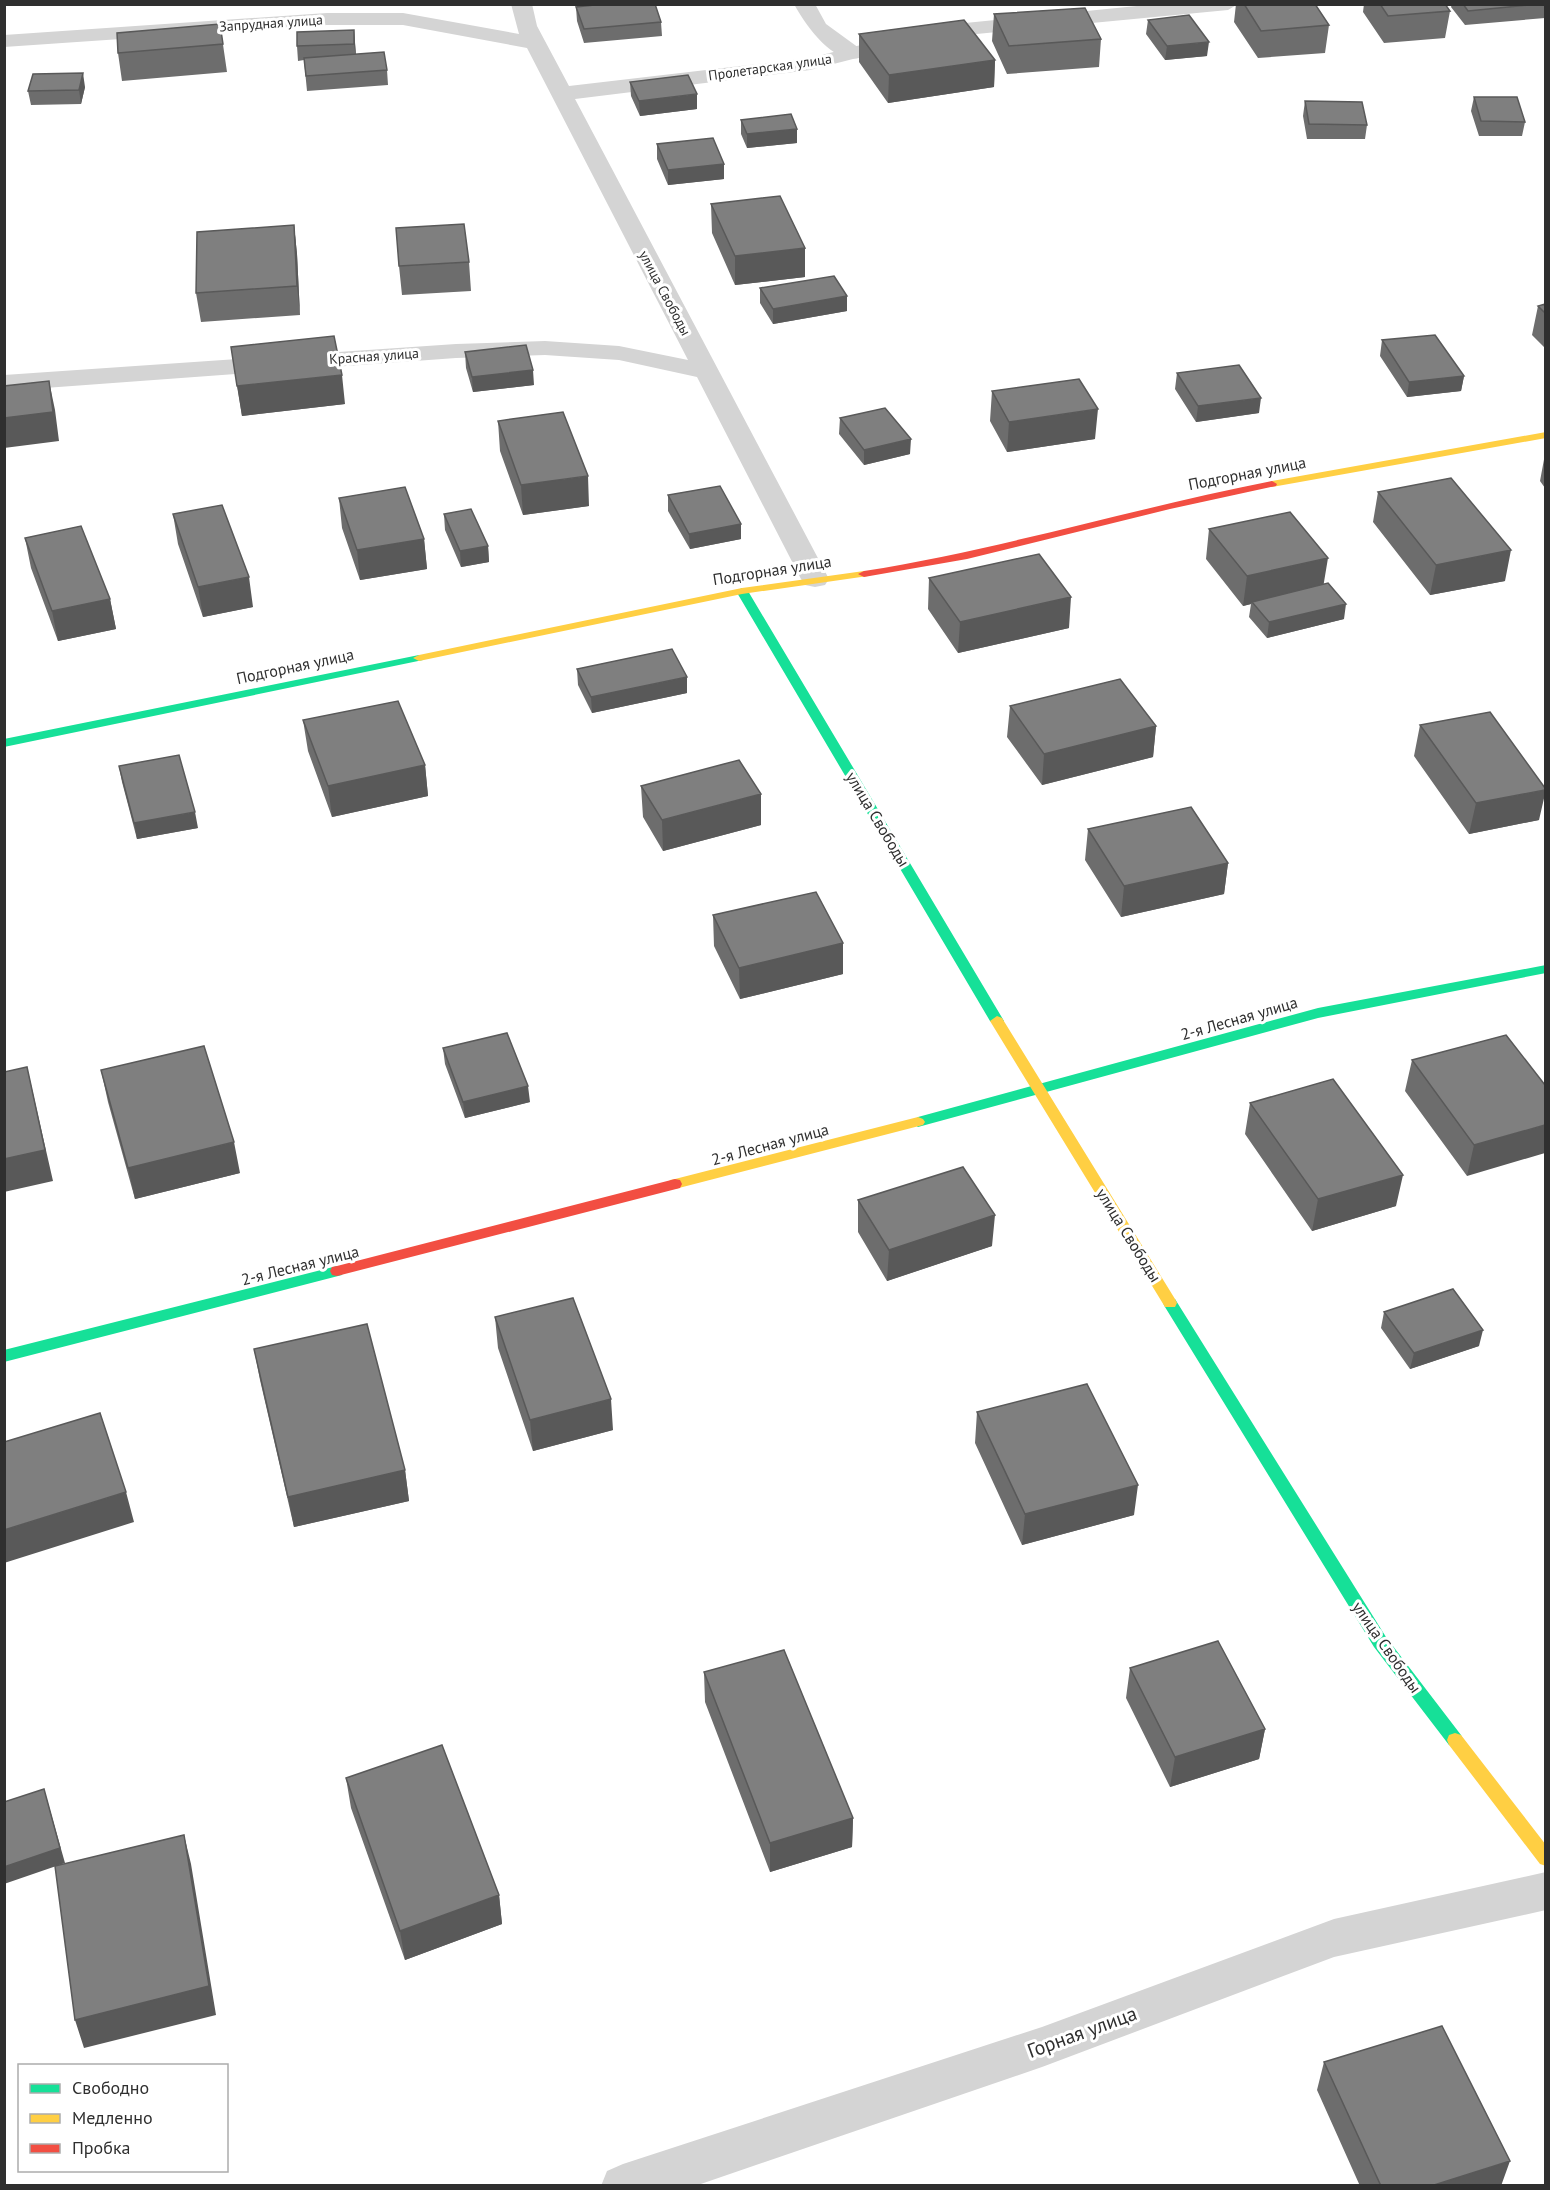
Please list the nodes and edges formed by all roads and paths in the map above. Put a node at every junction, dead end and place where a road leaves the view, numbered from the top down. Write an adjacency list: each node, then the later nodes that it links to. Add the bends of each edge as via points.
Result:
1 (521, 4): 5 (street, улица Свободы)
2 (804, 4): 6 (street, via 818,28)
3 (1228, 4): 6 (street, Пролетарская улица, via 935,32)
4 (4, 41): 5 (street, Запрудная улица, via 403,19)
5 (535, 43): 7 (street, улица Свободы)
6 (851, 53): 7 (street, Пролетарская улица, via 810,64)
7 (561, 94): 8 (street, улица Свободы)
8 (707, 372): 9 (street, Красная улица, via 619,353 545,348); 11 (street, улица Свободы)
9 (4, 383)
10 (1545, 435): 11 (street, Подгорная улица, via 1203,497 935,564)
11 (815, 579): 12 (street, Подгорная улица)
12 (742, 591): 13 (street, Подгорная улица); 15 (street, улица Свободы)
13 (4, 743)
14 (1545, 969): 15 (street, 2-я Лесная улица, via 1318,1013)
15 (1039, 1091): 16 (street, 2-я Лесная улица); 17 (street, улица Свободы, via 1380,1642)
16 (4, 1356)
17 (1545, 1859)
18 (1545, 1891): 19 (street, Горная улица, via 1334,1938 1041,2047)
19 (623, 2186)

